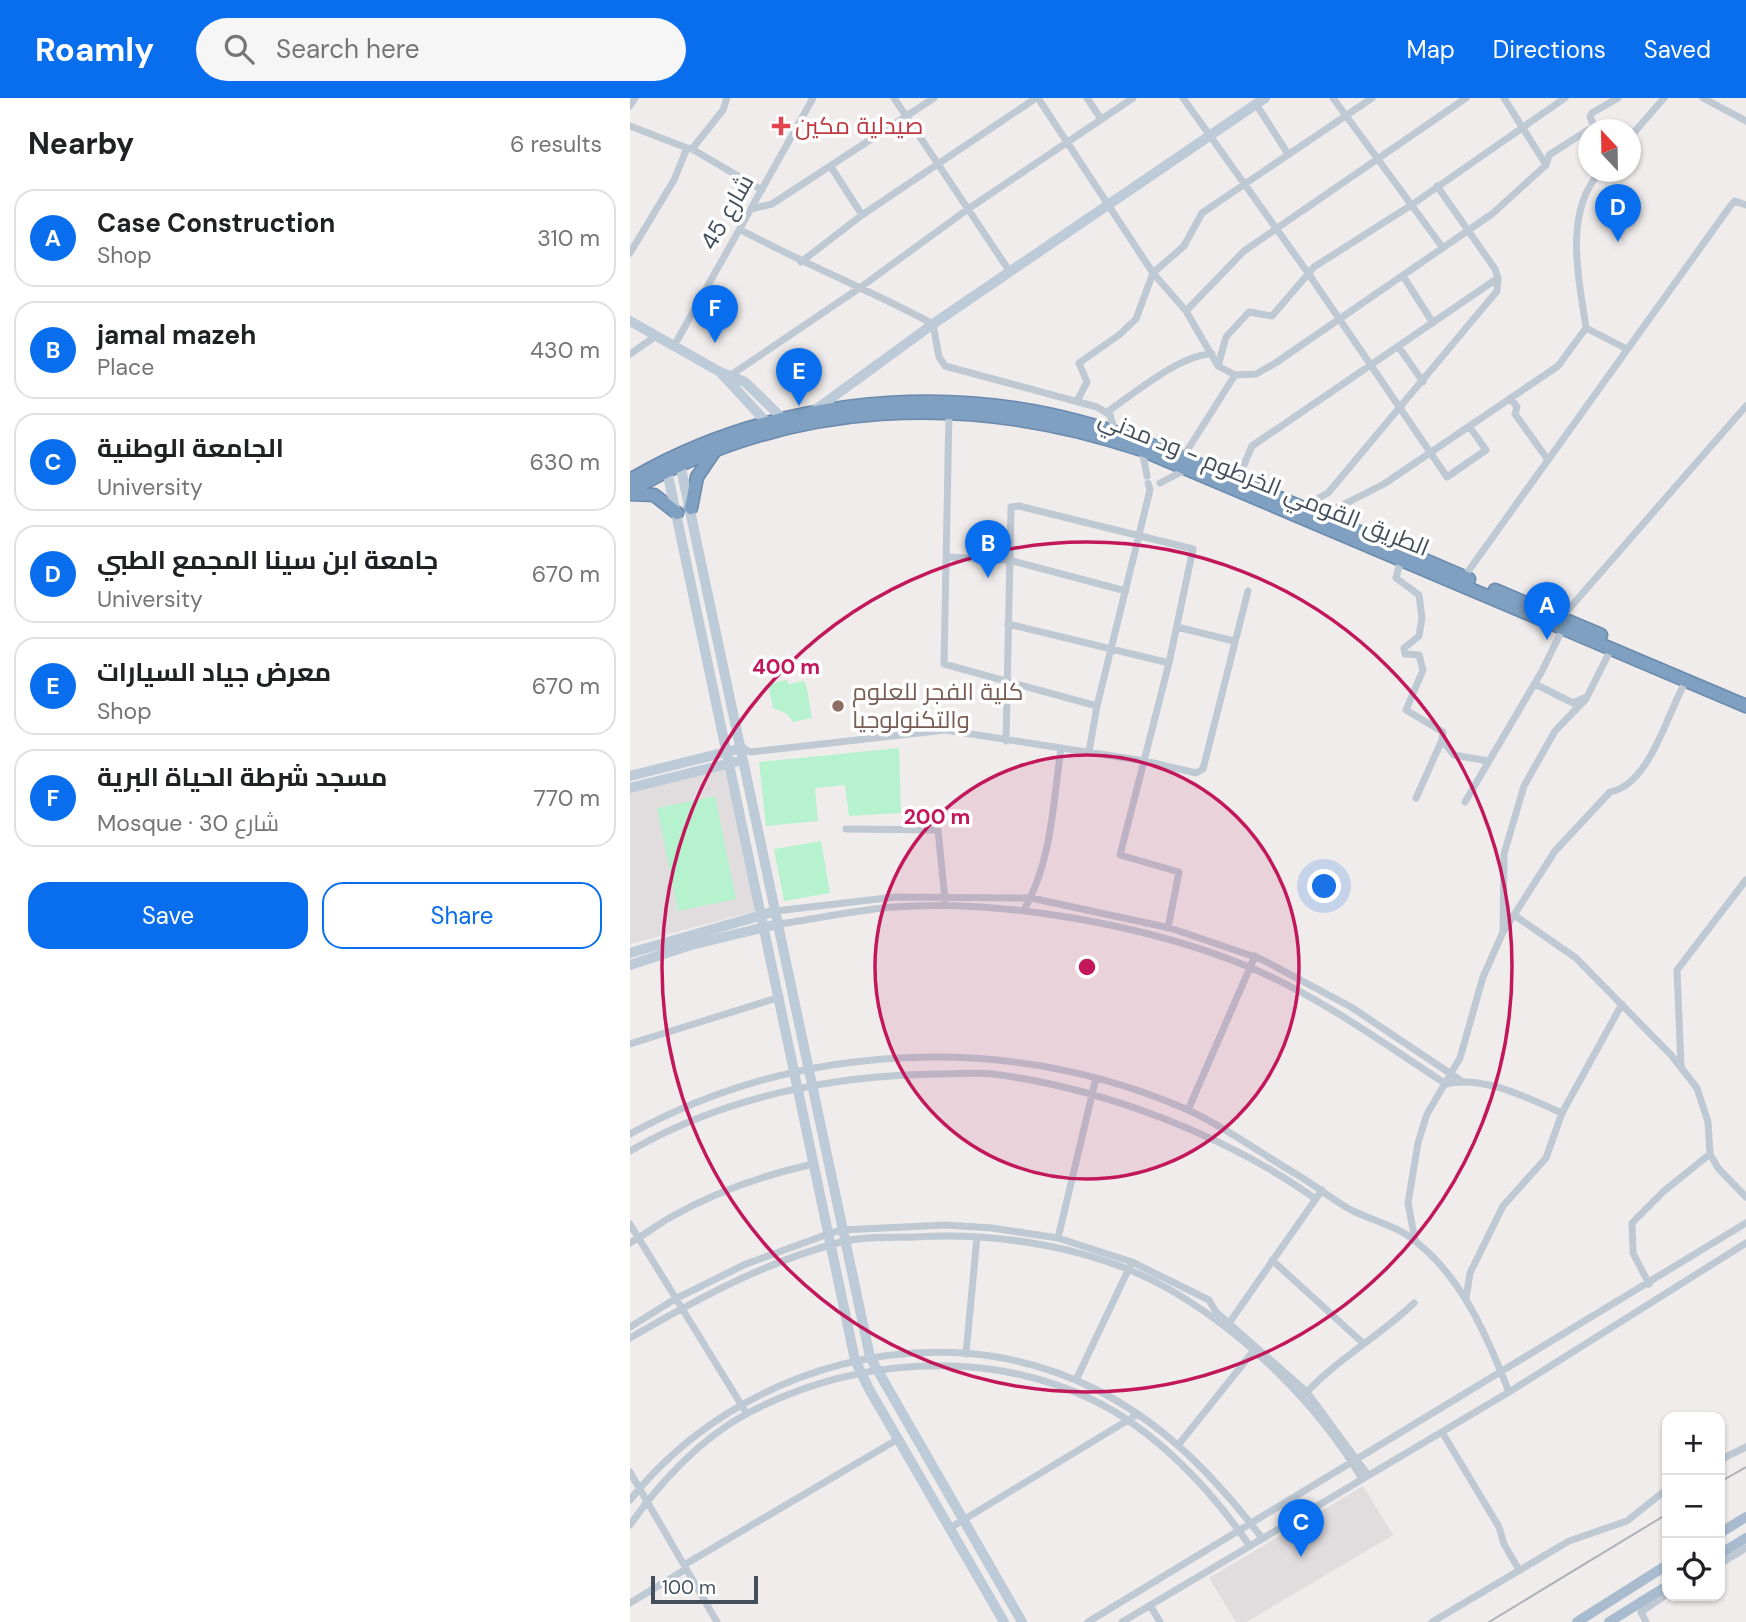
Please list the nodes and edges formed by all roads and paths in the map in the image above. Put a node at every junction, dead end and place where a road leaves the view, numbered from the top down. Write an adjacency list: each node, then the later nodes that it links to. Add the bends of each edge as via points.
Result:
1 (635, 98): 20 (street)
2 (727, 98): 32 (street, via 723,110)
3 (800, 98): 18 (street)
4 (894, 98): 22 (street)
5 (934, 98): 22 (street)
6 (1037, 98): 31 (street); 35 (street)
7 (1087, 98): 23 (street)
8 (1133, 98): 23 (street)
9 (1183, 98): 29 (street)
10 (1333, 98): 21 (street)
11 (1372, 98): 21 (street)
12 (1466, 98): 34 (street)
13 (1504, 98): 28 (street)
14 (1564, 98): 28 (street)
15 (1618, 98): 24 (street, via 1592,113)
16 (1664, 98): 26 (street)
17 (1703, 98): 25 (street)
18 (811, 101): 41 (street, شارع 45)
19 (1260, 101): 29 (street); 33 (street)
20 (630, 106)
21 (1346, 116): 33 (street); 34 (street)
22 (906, 117): 35 (street); 37 (street)
23 (1101, 119): 31 (street)
24 (1591, 119)
25 (1746, 121)
26 (1641, 124)
27 (630, 126): 32 (street)
28 (1523, 127): 36 (street); 40 (street)
29 (1209, 135): 39 (street); 43 (street)
30 (1578, 137): 36 (street, via 1549,155)
31 (1067, 142): 43 (street); 46 (street)
32 (689, 149): 41 (street); 52 (street)
33 (1288, 154): 39 (street)
34 (1380, 159): 42 (street); 48 (street)
35 (936, 164): 46 (street); 47 (street)
36 (1546, 165): 50 (street)
37 (831, 167): 45 (street, via 772,204); 47 (street)
38 (1591, 182): 65 (street, via 1579,208 1577,254)
39 (1245, 183): 48 (street); 55 (street, via 1202,213 1184,246)
40 (1437, 186): 42 (street); 50 (street)
41 (762, 190): 45 (street, شارع 45)
42 (1413, 204): 51 (street); 56 (street)
43 (1109, 205): 54 (street); 55 (street)
44 (1746, 205): 69 (street, via 1735,201 1731,205)
45 (751, 209): 49 (street, شارع 45)
46 (968, 209): 54 (street); 59 (street)
47 (862, 215): 53 (street)
48 (1276, 227): 56 (street); 60 (street, via 1234,259)
49 (741, 230): 53 (street); 67 (street, شارع 45)
50 (1469, 231): 51 (street); 58 (street)
51 (1443, 248): 57 (street)
52 (630, 253)
53 (801, 262): 59 (street)
54 (1010, 272): 64 (street)
55 (1153, 273): 60 (street); 78 (street, via 1136,319 1079,363 1087,382)
56 (1308, 273): 62 (street); 72 (street, via 1272,316 1249,312 1226,337)
57 (1403, 276): 62 (street); 63 (street)
58 (1498, 278): 63 (street); 76 (street, via 1497,291)
59 (861, 287): 64 (street); 74 (street)
60 (1186, 311): 71 (street)
61 (630, 321): 66 (street)
62 (1338, 321): 73 (street); 75 (street, via 1256,374)
63 (1433, 323): 68 (street)
64 (933, 324): 78 (street, via 939,357 946,366); 83 (street)
65 (1586, 328): 69 (street); 77 (street, via 1558,366)
66 (656, 336): 67 (street); 70 (street)
67 (674, 346): 74 (street)
68 (1398, 346): 73 (street); 76 (street)
69 (1627, 349): 91 (street)
70 (630, 354)
71 (1212, 354): 72 (street); 82 (street, via 1182,360)
72 (1218, 366): 75 (street)
73 (1369, 366): 80 (street); 96 (street, via 1252,446)
74 (726, 374): 84 (street, via 750,386); 85 (street)
75 (1235, 375): 92 (street)
76 (1423, 382): 80 (street)
77 (1510, 398): 86 (street); 91 (street, via 1517,407 1515,414)
78 (1077, 401): 82 (street)
79 (1746, 406): 110 (street)
80 (1400, 408): 90 (street); 99 (street, via 1328,493)
81 (948, 411): 88 (highway, الطريق القومي الخرطوم - ود مدني, via 1047,423); 89 (highway, الطريق القومي الخرطوم - ود مدني, via 815,422); 104 (street)
82 (1107, 412): 87 (street)
83 (811, 413): 84 (highway, الطريق القومي الخرطوم - ود مدني); 87 (highway, الطريق القومي الخرطوم - ود مدني, via 877,404 949,402 1047,414)
84 (783, 419): 85 (highway, الطريق القومي الخرطوم - ود مدني)
85 (768, 424): 95 (highway, الطريق القومي الخرطوم - ود مدني, via 680,454)
86 (1469, 426): 90 (street); 90 (street, via 1486,450 1447,477)
87 (1115, 432): 92 (highway, الطريق القومي الخرطوم - ود مدني)
88 (1142, 450): 92 (highway, الطريق القومي الخرطوم - ود مدني); 97 (street)
89 (715, 451): 93 (highway, الطريق القومي الخرطوم - ود مدني); 100 (highway, via 697,477)
90 (1431, 452): 102 (street, via 1384,484)
91 (1548, 460): 107 (street)
92 (1185, 463): 96 (highway, الطريق القومي الخرطوم - ود مدني); 97 (street); 105 (highway, الطريق القومي الخرطوم - ود مدني)
93 (680, 464): 94 (highway, الطريق القومي الخرطوم - ود مدني); 100 (street)
94 (667, 471): 98 (highway, الطريق القومي الخرطوم - ود مدني); 101 (street)
95 (630, 480)
96 (1237, 481): 99 (highway, الطريق القومي الخرطوم - ود مدني)
97 (1152, 484): 103 (street)
98 (630, 492): 101 (highway, via 654,495)
99 (1302, 508): 102 (highway, الطريق القومي الخرطوم - ود مدني)
100 (691, 509): 129 (street)
101 (677, 513): 127 (street)
102 (1321, 516): 107 (highway, الطريق القومي الخرطوم - ود مدني)
103 (1139, 533): 106 (street, via 1011,507); 108 (street); 112 (street, via 1193,549)
104 (947, 557): 106 (street); 117 (street, via 944,664)
105 (1401, 560): 110 (highway, الطريق القومي الخرطوم - ود مدني); 124 (street, via 1396,578 1419,595 1422,618 1419,636 1404,648 1405,654 1419,656 1423,670 1406,710 1440,727)
106 (1009, 561): 108 (street); 111 (street)
107 (1464, 577): 110 (highway, الطريق القومي الخرطوم - ود مدني)
108 (1126, 591): 115 (street)
109 (1248, 591): 113 (street)
110 (1562, 623): 114 (highway, الطريق القومي الخرطوم - ود مدني); 119 (street); 121 (highway, الطريق القومي الخرطوم - ود مدني)
111 (1008, 624): 115 (street); 117 (street)
112 (1177, 627): 113 (street); 116 (street)
113 (1234, 641): 130 (street, via 1203,769 1196,773)
114 (1611, 649): 118 (highway, الطريق القومي الخرطوم - ود مدني); 120 (street)
115 (1111, 650): 116 (street); 122 (street)
116 (1170, 663): 130 (street)
117 (1007, 680): 122 (street); 125 (street)
118 (1686, 681): 123 (highway, الطريق القومي الخرطوم - ود مدني); 148 (street, via 1637,778 1623,790 1610,792 1555,851)
119 (1535, 684): 120 (street, via 1573,703); 131 (street)
120 (1588, 696): 152 (street, via 1555,732 1524,786 1504,854)
121 (1746, 697)
122 (1097, 706): 128 (street)
123 (1746, 706)
124 (1442, 740): 131 (street, via 1454,755); 136 (street)
125 (1006, 741): 126 (street); 129 (street, via 945,730)
126 (1060, 748): 128 (street); 143 (street, via 1050,836)
127 (728, 751): 129 (street); 132 (street); 133 (street)
128 (1089, 752): 130 (street)
129 (746, 753): 132 (street); 138 (street)
130 (1145, 761): 151 (street, via 1120,855 1179,872)
131 (1488, 761): 137 (street)
132 (730, 762): 133 (street); 139 (street)
133 (694, 764): 134 (street); 135 (street)
134 (630, 776)
135 (630, 788)
136 (1416, 799)
137 (1465, 802)
138 (755, 812): 139 (street); 146 (street)
139 (741, 815): 147 (street)
140 (846, 829): 142 (street, via 937,829)
141 (1746, 880): 162 (street, via 1677,970)
142 (945, 897): 143 (street); 144 (street); 146 (street, via 895,897)
143 (1031, 898): 145 (street); 151 (street)
144 (945, 908): 145 (street); 149 (street, via 895,907)
145 (1024, 910): 156 (street, via 1163,938)
146 (776, 911): 147 (street); 149 (street)
147 (762, 914): 150 (street); 153 (street)
148 (1514, 915): 152 (street); 158 (street, via 1576,958)
149 (778, 924): 150 (street); 163 (street)
150 (764, 926): 155 (street); 157 (street)
151 (1168, 928): 154 (street)
152 (1503, 932): 165 (street)
153 (630, 953)
154 (1255, 956): 156 (street); 159 (street)
155 (630, 965)
156 (1250, 967): 160 (street); 172 (street)
157 (780, 997): 161 (street); 164 (street)
158 (1622, 1004): 162 (street); 173 (street)
159 (1351, 1007): 160 (street); 165 (street)
160 (1342, 1017): 168 (street)
161 (630, 1044)
162 (1681, 1067): 176 (street, via 1697,1088 1708,1122)
163 (809, 1069): 164 (street); 166 (street, via 891,1058 957,1056 1021,1061); 169 (street)
164 (794, 1073): 170 (street); 174 (street, via 754,1081 678,1108)
165 (1451, 1073): 167 (street); 168 (street)
166 (1096, 1078): 171 (street); 172 (street)
167 (1460, 1080): 168 (street); 173 (street, via 1506,1091)
168 (1446, 1084): 188 (street, via 1427,1114 1418,1143 1408,1203)
169 (812, 1085): 170 (street); 171 (street, via 901,1074 992,1074); 184 (street)
170 (797, 1088): 175 (street, via 717,1110); 177 (street)
171 (1091, 1094): 180 (street, via 1179,1122); 187 (street)
172 (1188, 1110): 178 (street)
173 (1562, 1113): 198 (street, via 1546,1158 1503,1206 1470,1273)
174 (630, 1134)
175 (630, 1151)
176 (1710, 1154): 179 (street); 195 (street, via 1632,1223 1633,1253)
177 (813, 1164): 183 (street); 186 (street, via 734,1188 670,1217)
178 (1322, 1190): 180 (street); 188 (street)
179 (1746, 1197)
180 (1315, 1199): 192 (street)
181 (1746, 1223): 195 (street)
182 (630, 1224): 186 (street)
183 (828, 1234): 184 (street); 191 (street); 197 (street, via 746,1264)
184 (843, 1236): 185 (street); 187 (street, via 946,1225); 191 (street); 208 (street)
185 (977, 1237): 194 (street, via 1087,1256); 207 (street)
186 (638, 1238): 189 (street); 197 (street)
187 (1058, 1238): 193 (street)
188 (1415, 1240): 198 (street, via 1440,1263)
189 (630, 1243)
190 (1746, 1243): 201 (street)
191 (830, 1246): 200 (street, via 742,1277); 209 (street)
192 (1272, 1260): 202 (street); 205 (street)
193 (1132, 1262): 194 (street); 202 (street, via 1209,1300)
194 (1127, 1271): 202 (street, via 1166,1288); 213 (street)
195 (1649, 1284): 196 (street)
196 (1628, 1297): 201 (street); 212 (street)
197 (675, 1299): 200 (street); 203 (street)
198 (1466, 1299): 212 (street)
199 (1414, 1303): 205 (street)
200 (681, 1308): 204 (street); 216 (street)
201 (1636, 1313): 214 (street)
202 (1227, 1326): 206 (street)
203 (630, 1327)
204 (630, 1338)
205 (1364, 1344): 215 (street)
206 (1255, 1349): 215 (street); 222 (street)
207 (965, 1354): 208 (street, via 925,1351); 213 (street, via 1042,1367)
208 (870, 1357): 209 (street); 210 (street)
209 (855, 1360): 211 (street); 216 (street)
210 (875, 1369): 211 (street); 219 (street, via 928,1365 990,1370 1089,1398); 233 (street)
211 (860, 1373): 217 (street); 221 (street)
212 (1501, 1373): 214 (street); 225 (street)
213 (1076, 1380): 218 (street)
214 (1508, 1392): 220 (street)
215 (1305, 1395): 225 (street)
216 (739, 1404): 217 (street); 228 (street, via 677,1451)
217 (747, 1414): 231 (street, via 691,1455)
218 (1138, 1414): 219 (street); 222 (street)
219 (1127, 1421): 233 (street); 238 (street, via 1170,1455)
220 (1443, 1432): 227 (street); 246 (street)
221 (898, 1439): 236 (street); 244 (street)
222 (1179, 1444): 234 (street)
223 (1746, 1447): 224 (street)
224 (1725, 1458)
225 (1356, 1460): 227 (street); 234 (street)
226 (630, 1472): 228 (street)
227 (1365, 1477): 239 (street)
228 (639, 1488): 230 (street); 231 (street)
229 (1662, 1493): 246 (street, via 1627,1521 1569,1541)
230 (630, 1500)
231 (647, 1502): 235 (street); 244 (street)
232 (1746, 1517): 237 (main road)
233 (964, 1520): 236 (street); 255 (street)
234 (1251, 1523): 238 (street); 239 (street)
235 (630, 1525)
236 (950, 1528): 254 (street)
237 (1725, 1530)
238 (1239, 1531): 240 (street); 245 (street)
239 (1262, 1538): 240 (street)
240 (1249, 1545): 248 (street)
241 (1745, 1545): 242 (main road); 243 (street)
242 (1725, 1552)
243 (1725, 1560)
244 (685, 1567): 251 (street); 253 (street)
245 (1176, 1568): 248 (street); 256 (street)
246 (1518, 1568): 259 (street)
247 (1662, 1568): 260 (main road)
248 (1186, 1583): 252 (street)
249 (1662, 1589): 261 (main road)
250 (1662, 1597): 262 (street, via 1641,1612)
251 (630, 1603)
252 (1150, 1605): 257 (street); 258 (street)
253 (717, 1622)
254 (1004, 1622)
255 (1022, 1622)
256 (1088, 1622)
257 (1122, 1622)
258 (1160, 1622)
259 (1432, 1622)
260 (1577, 1622)
261 (1608, 1622)
262 (1647, 1622)

